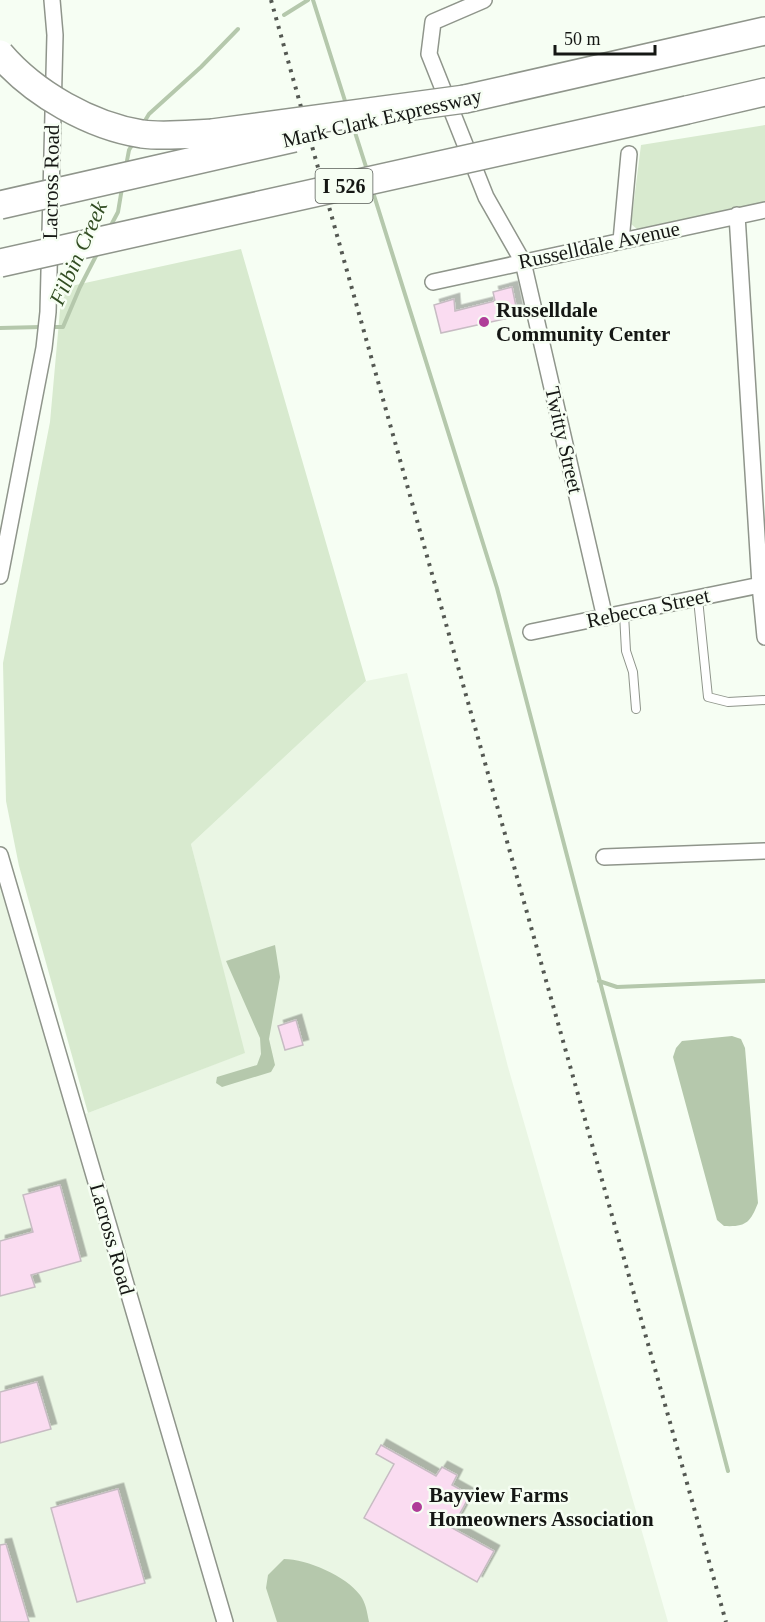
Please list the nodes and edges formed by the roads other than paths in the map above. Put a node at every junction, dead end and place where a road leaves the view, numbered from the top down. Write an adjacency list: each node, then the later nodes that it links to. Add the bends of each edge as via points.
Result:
1 (52, 0): 17 (street, Lacross Road, via 55,35 48,312)
2 (484, 0): 14 (street, Twitty Street, via 433,22 429,54 486,197)
3 (760, 32): 6 (highway, Mark Clark Expressway)
4 (0, 54): 6 (highway, bridge, via 64,105 110,126 143,134 212,133)
5 (765, 92): 8 (highway, I 526)
6 (465, 99): 10 (highway, Mark Clark Expressway, bridge)
7 (765, 101): 8 (highway)
8 (687, 110): 15 (highway, I 526, bridge)
9 (628, 154): 13 (street)
10 (0, 205)
11 (765, 210): 12 (street, Russelldale Avenue)
12 (737, 215): 13 (street, Russelldale Avenue); 18 (street)
13 (621, 241): 14 (street, Russelldale Avenue)
14 (523, 262): 16 (street, Russelldale Avenue); 21 (street, Twitty Street)
15 (0, 263)
16 (433, 282)
17 (0, 576)
18 (762, 584): 19 (street, Rebecca Street); 23 (street)
19 (698, 599): 20 (street, Rebecca Street); 24 (lane, via 708,697 728,702)
20 (624, 614): 21 (street, Rebecca Street); 25 (lane)
21 (605, 618): 22 (street, Rebecca Street)
22 (531, 632)
23 (765, 637)
24 (765, 700)
25 (636, 709)
26 (765, 851): 28 (street)
27 (0, 855): 29 (street, Lacross Road)
28 (604, 857)
29 (225, 1622)

